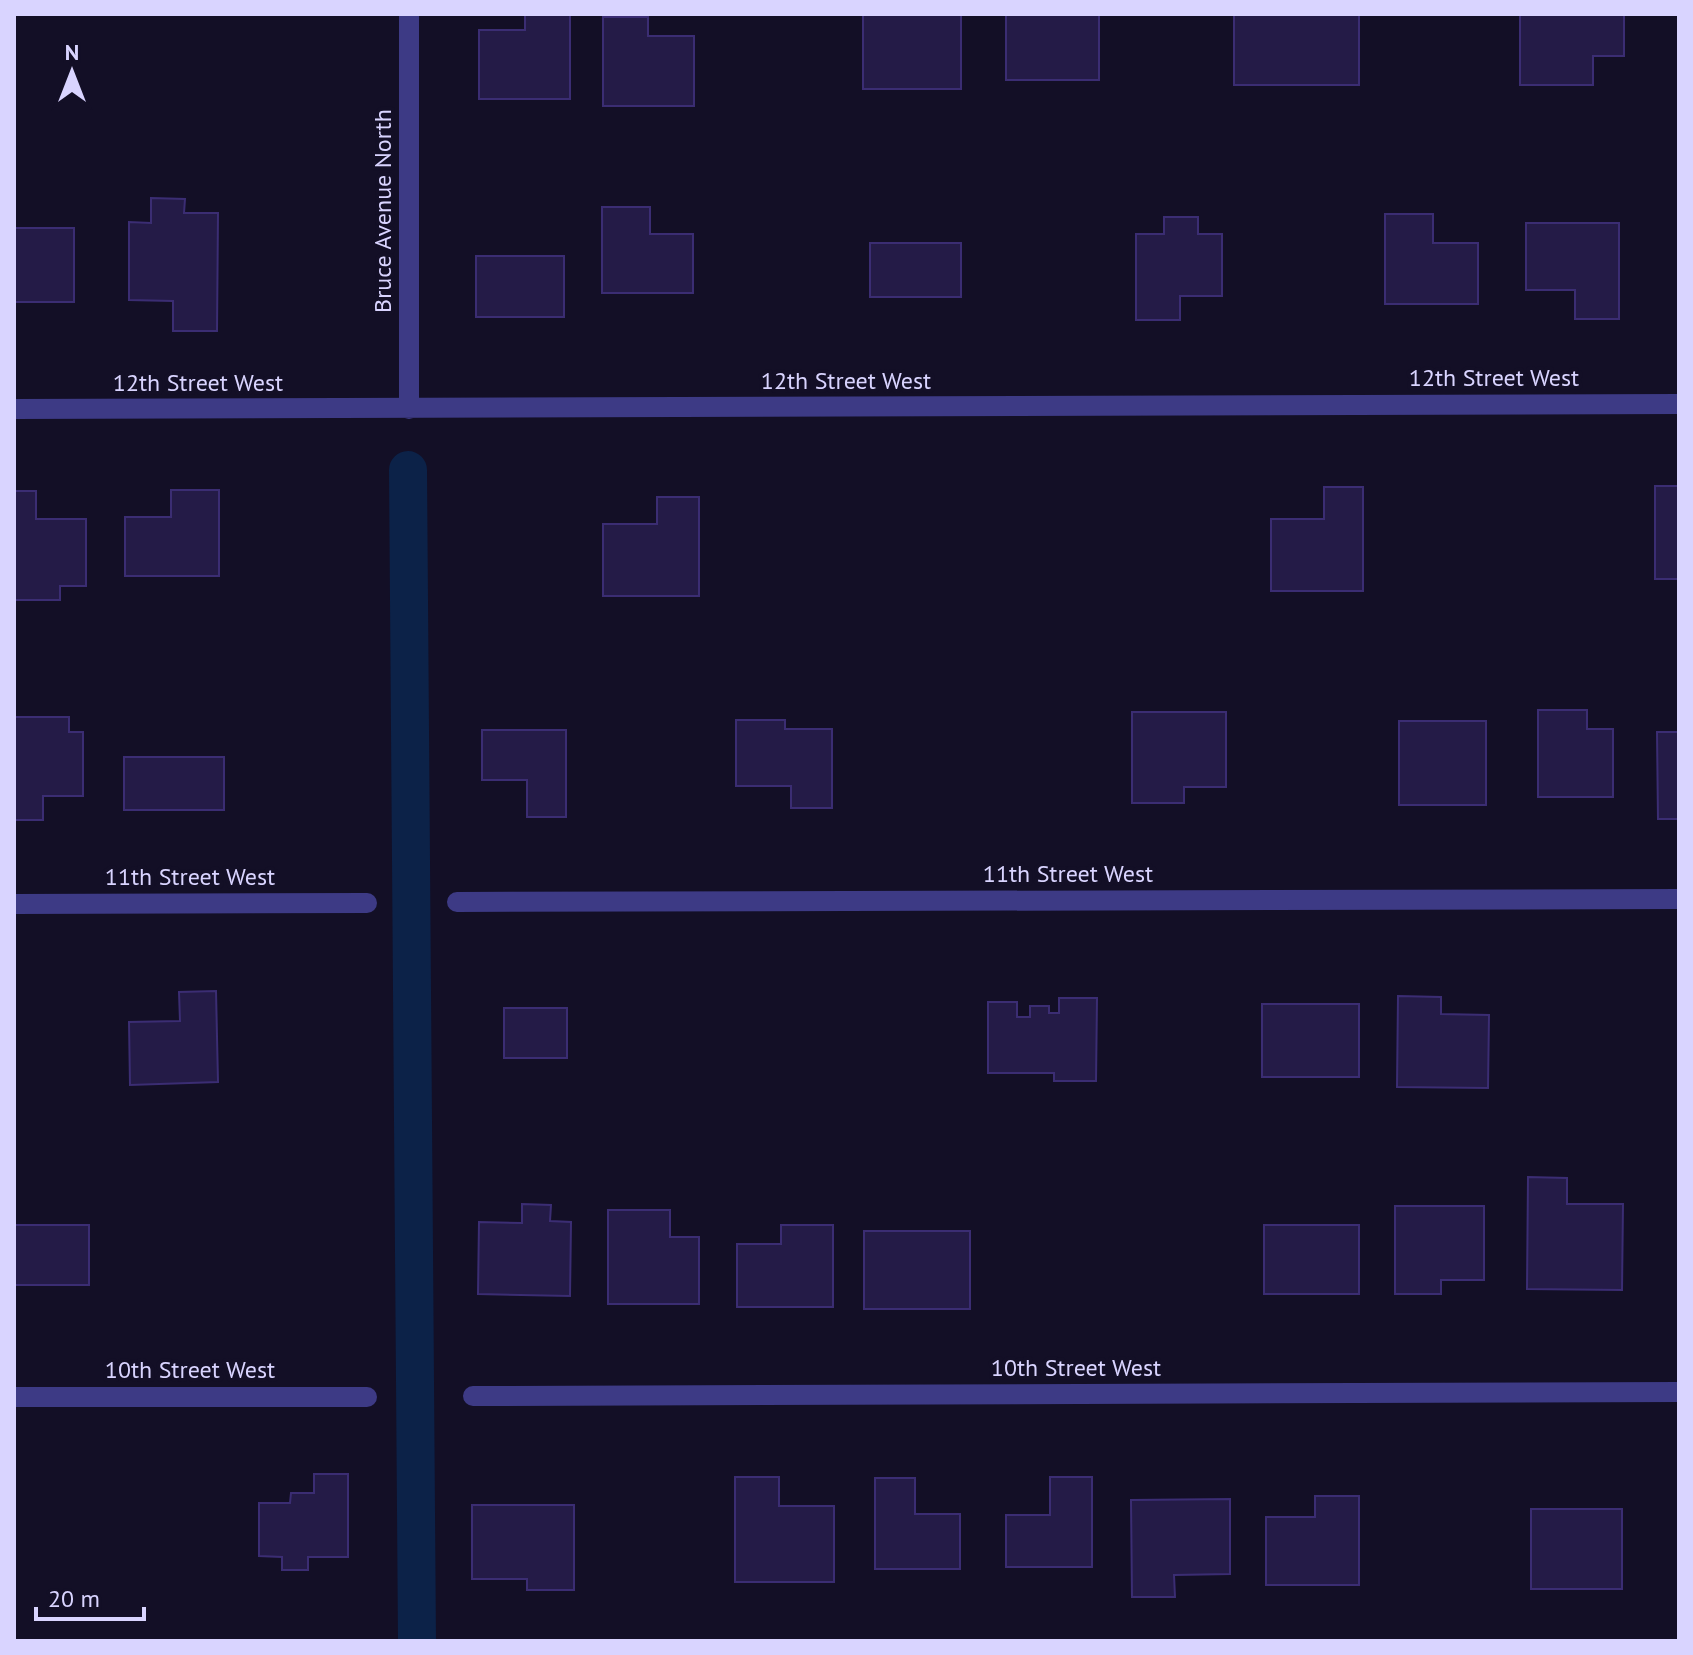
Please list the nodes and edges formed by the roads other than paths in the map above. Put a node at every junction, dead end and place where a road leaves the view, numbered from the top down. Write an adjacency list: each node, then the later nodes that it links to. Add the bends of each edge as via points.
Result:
1 (409, 14): 4 (street, Bruce Avenue North)
2 (1679, 404): 4 (street, 12th Street West)
3 (14, 409): 4 (street, 12th Street West)
4 (409, 409)
5 (1679, 899): 6 (street, 11th Street West)
6 (457, 902)
7 (367, 903): 8 (street, 11th Street West)
8 (14, 904)
9 (1679, 1392): 10 (street, 10th Street West)
10 (473, 1396)
11 (14, 1397): 12 (street, 10th Street West)
12 (367, 1397)

